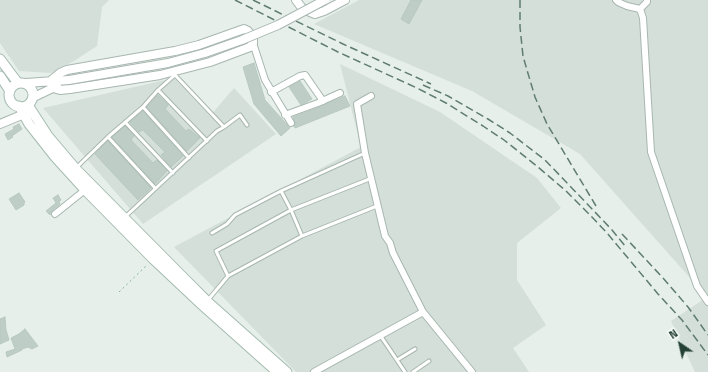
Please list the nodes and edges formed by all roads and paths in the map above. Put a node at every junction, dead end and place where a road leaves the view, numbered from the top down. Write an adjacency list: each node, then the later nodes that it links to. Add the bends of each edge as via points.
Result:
1 (296, 0): 4 (street, via 302,8 315,14)
2 (302, 0): 7 (street)
3 (325, 0): 7 (street, bridge)
4 (345, 0)
5 (616, 0): 8 (street)
6 (647, 0): 8 (street)
7 (308, 9): 13 (street, bridge, via 278,25 205,53 168,63)
8 (640, 9): 48 (street, via 643,18 651,152 697,286)
9 (253, 43): 13 (street, via 250,47 210,62 160,75 60,90); 13 (street, via 251,34 244,29 174,51 67,70 60,73); 16 (street)
10 (0, 60): 12 (main road)
11 (1, 80): 12 (street); 15 (main road)
12 (19, 81): 13 (street); 15 (main road); 19 (main road, via 30,86)
13 (51, 85): 19 (street)
14 (158, 90): 21 (lane); 28 (lane, via 175,75); 30 (lane)
15 (10, 91): 22 (main road, via 10,99 15,105)
16 (271, 92): 20 (street, via 305,75); 23 (street)
17 (340, 92): 20 (street)
18 (371, 96): 31 (street, via 357,104)
19 (34, 97): 22 (main road)
20 (324, 101): 23 (street)
21 (143, 107): 24 (lane); 32 (lane)
22 (25, 109): 26 (street); 33 (main road); 37 (main road, via 40,138)
23 (285, 114): 25 (street)
24 (125, 122): 29 (lane); 34 (lane)
25 (291, 123)
26 (0, 124)
27 (247, 125): 28 (lane, via 240,115)
28 (224, 127): 30 (lane)
29 (108, 137): 33 (lane); 36 (lane)
30 (207, 141): 32 (lane)
31 (365, 153): 35 (street); 38 (lane)
32 (189, 158): 34 (lane)
33 (76, 168): 42 (main road)
34 (173, 173): 36 (lane)
35 (372, 178): 39 (street); 40 (lane)
36 (155, 188): 42 (lane)
37 (85, 190): 41 (street); 45 (main road)
38 (280, 191): 40 (lane); 43 (lane, via 235,215 227,224)
39 (377, 206): 44 (lane); 50 (street, via 393,253)
40 (291, 210): 44 (lane); 46 (lane, via 216,251)
41 (55, 214)
42 (124, 218): 49 (main road)
43 (212, 233)
44 (302, 236): 46 (lane)
45 (154, 259): 47 (path); 49 (main road)
46 (228, 276): 49 (lane)
47 (119, 292)
48 (708, 302)
49 (205, 303): 55 (main road); 56 (main road)
50 (423, 312): 51 (street); 60 (street)
51 (380, 336): 53 (lane); 57 (street)
52 (415, 349): 53 (lane)
53 (397, 360): 58 (lane)
54 (429, 360): 59 (lane)
55 (277, 372)
56 (286, 372)
57 (314, 372)
58 (405, 372)
59 (413, 372)
60 (472, 372)

